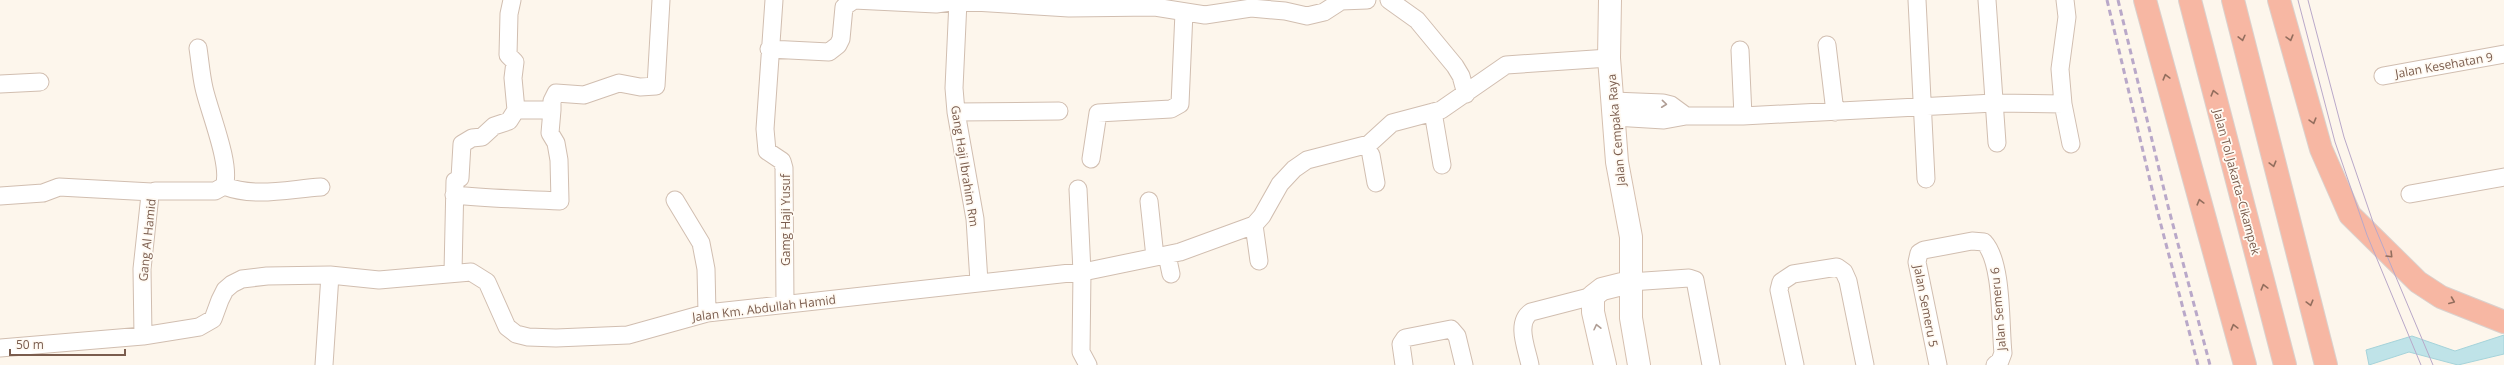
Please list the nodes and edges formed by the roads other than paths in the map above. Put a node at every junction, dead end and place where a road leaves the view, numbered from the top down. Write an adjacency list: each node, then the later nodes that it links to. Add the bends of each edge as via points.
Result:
1 (512, 0): 32 (street, via 508,55 515,62 513,78)
2 (661, 0): 33 (street, via 656,86 640,87 619,83 584,95 556,93 552,101)
3 (774, 0): 20 (street)
4 (1367, 0): 17 (street, via 1341,1 1324,12 1307,16 1251,8 1205,15)
5 (1610, 0): 23 (street, Jalan Cempaka Raya)
6 (1917, 0): 30 (street)
7 (1987, 0): 28 (street)
8 (2065, 0): 29 (street, via 2067,17 2060,69)
9 (2145, 0): 85 (highway, one-way to 9)
10 (2190, 0): 86 (highway, Jalan Tol Jakarta–Cikampek, one-way to 10)
11 (2233, 0): 87 (highway, one-way to 87)
12 (2279, 0): 70 (highway, one-way to 70, via 2321,149 2350,215 2418,282 2441,297)
13 (958, 1): 15 (street); 16 (street, via 1069,8); 35 (street, Gang Haji Ibrahim Rm, via 954,88)
14 (1394, 1): 27 (street, via 1417,20 1455,66)
15 (936, 2): 20 (street, via 854,0 844,7 841,39 829,52)
16 (1156, 4): 17 (street)
17 (1184, 12): 43 (street, via 1180,104 1171,109 1098,113)
18 (1827, 45): 37 (street)
19 (198, 48): 48 (street, via 204,87 225,163)
20 (769, 49): 68 (street, Gamg Haji Yusuf, via 765,129 767,151 782,161 784,168)
21 (1740, 50): 39 (street)
22 (2504, 54): 24 (street, Jalan Kesehatan 9)
23 (1609, 58): 27 (street, via 1506,65 1490,74); 31 (street, Jalan Cempaka Raya)
24 (2383, 76)
25 (40, 82): 26 (street)
26 (0, 84)
27 (1466, 94): 36 (street, via 1442,110)
28 (1994, 103): 29 (street); 30 (street); 40 (street)
29 (2063, 104): 41 (street)
30 (1923, 108): 37 (street); 46 (street)
31 (1614, 109): 38 (street, via 1664,120); 38 (street, one-way to 38, via 1638,103 1671,105); 66 (street, Jalan Cempaka Raya, via 1617,162 1631,237)
32 (516, 110): 33 (street); 53 (street, via 508,121 494,126 482,137 472,138 462,144 460,178 455,181)
33 (552, 110): 53 (street, via 550,133 556,143 559,160 560,201)
34 (1059, 111): 35 (street)
35 (956, 112): 65 (street, Gang Haji Ibrahim Rm, via 974,219)
36 (1433, 112): 44 (street); 57 (street, via 1392,123 1369,144 1307,160 1280,184)
37 (1835, 112): 39 (street)
38 (1686, 116): 39 (street)
39 (1743, 116)
40 (1997, 143)
41 (2071, 144)
42 (1370, 155): 47 (street)
43 (1091, 159)
44 (1442, 165)
45 (2504, 177): 52 (street)
46 (1926, 178)
47 (1376, 184)
48 (224, 186): 49 (street, via 241,192 294,191); 51 (street, Gang Al Hamid, via 215,191)
49 (321, 187)
50 (1078, 189): 61 (street)
51 (152, 192): 54 (street, via 59,187 43,192); 71 (street, Gang Al Hamid, via 149,198 142,269)
52 (2410, 194)
53 (454, 195): 62 (street)
54 (0, 196)
55 (675, 200): 69 (street, via 701,243 706,269)
56 (1149, 201): 59 (street)
57 (1254, 225): 59 (street, Jalan Km. Abdullah Hamid, via 1226,237); 60 (street)
58 (1924, 250): 83 (street, Jalan Semeru 5, via 1919,253 1917,262); 84 (street, Jalan Semeru 6, via 1972,241 1984,242 1989,248 1996,271 2003,353)
59 (1161, 256): 61 (street, Jalan Km. Abdullah Hamid); 63 (street)
60 (1259, 261)
61 (1085, 271): 65 (street, Jalan Km. Abdullah Hamid); 74 (street, via 1081,352)
62 (453, 272): 64 (street, Jalan Km. Abdullah Hamid, via 379,280); 69 (street, Jalan Km. Abdullah Hamid, via 471,272 487,282 507,327 516,334 528,337 583,338 628,334)
63 (1171, 274)
64 (330, 275): 71 (street, Jalan Km. Abdullah Hamid, via 242,279 225,290 213,319 206,324); 73 (street)
65 (979, 282): 68 (street, Jalan Km. Abdullah Hamid)
66 (1630, 282): 67 (street, via 1602,289); 79 (street, Jalan Cempaka Raya, via 1631,318); 80 (street, via 1689,278 1695,280)
67 (1593, 296): 77 (street, via 1531,312 1525,316 1522,322); 78 (street, one-way to 67, via 1593,312)
68 (785, 304): 69 (street, Jalan Km. Abdullah Hamid)
69 (707, 313)
70 (2504, 322)
71 (143, 336): 72 (street, Jalan Km. Abdullah Hamid)
72 (0, 348)
73 (324, 365)
74 (1088, 365)
75 (1404, 365): 76 (street, via 1401,344 1405,338 1451,329 1457,336)
76 (1464, 365)
77 (1530, 365)
78 (1605, 365)
79 (1639, 365)
80 (1711, 365)
81 (1795, 365): 82 (street, via 1779,290 1781,282 1793,274 1837,267 1844,272)
82 (1865, 365)
83 (1938, 365)
84 (1995, 365)
85 (2245, 365)
86 (2285, 365)
87 (2326, 365)

